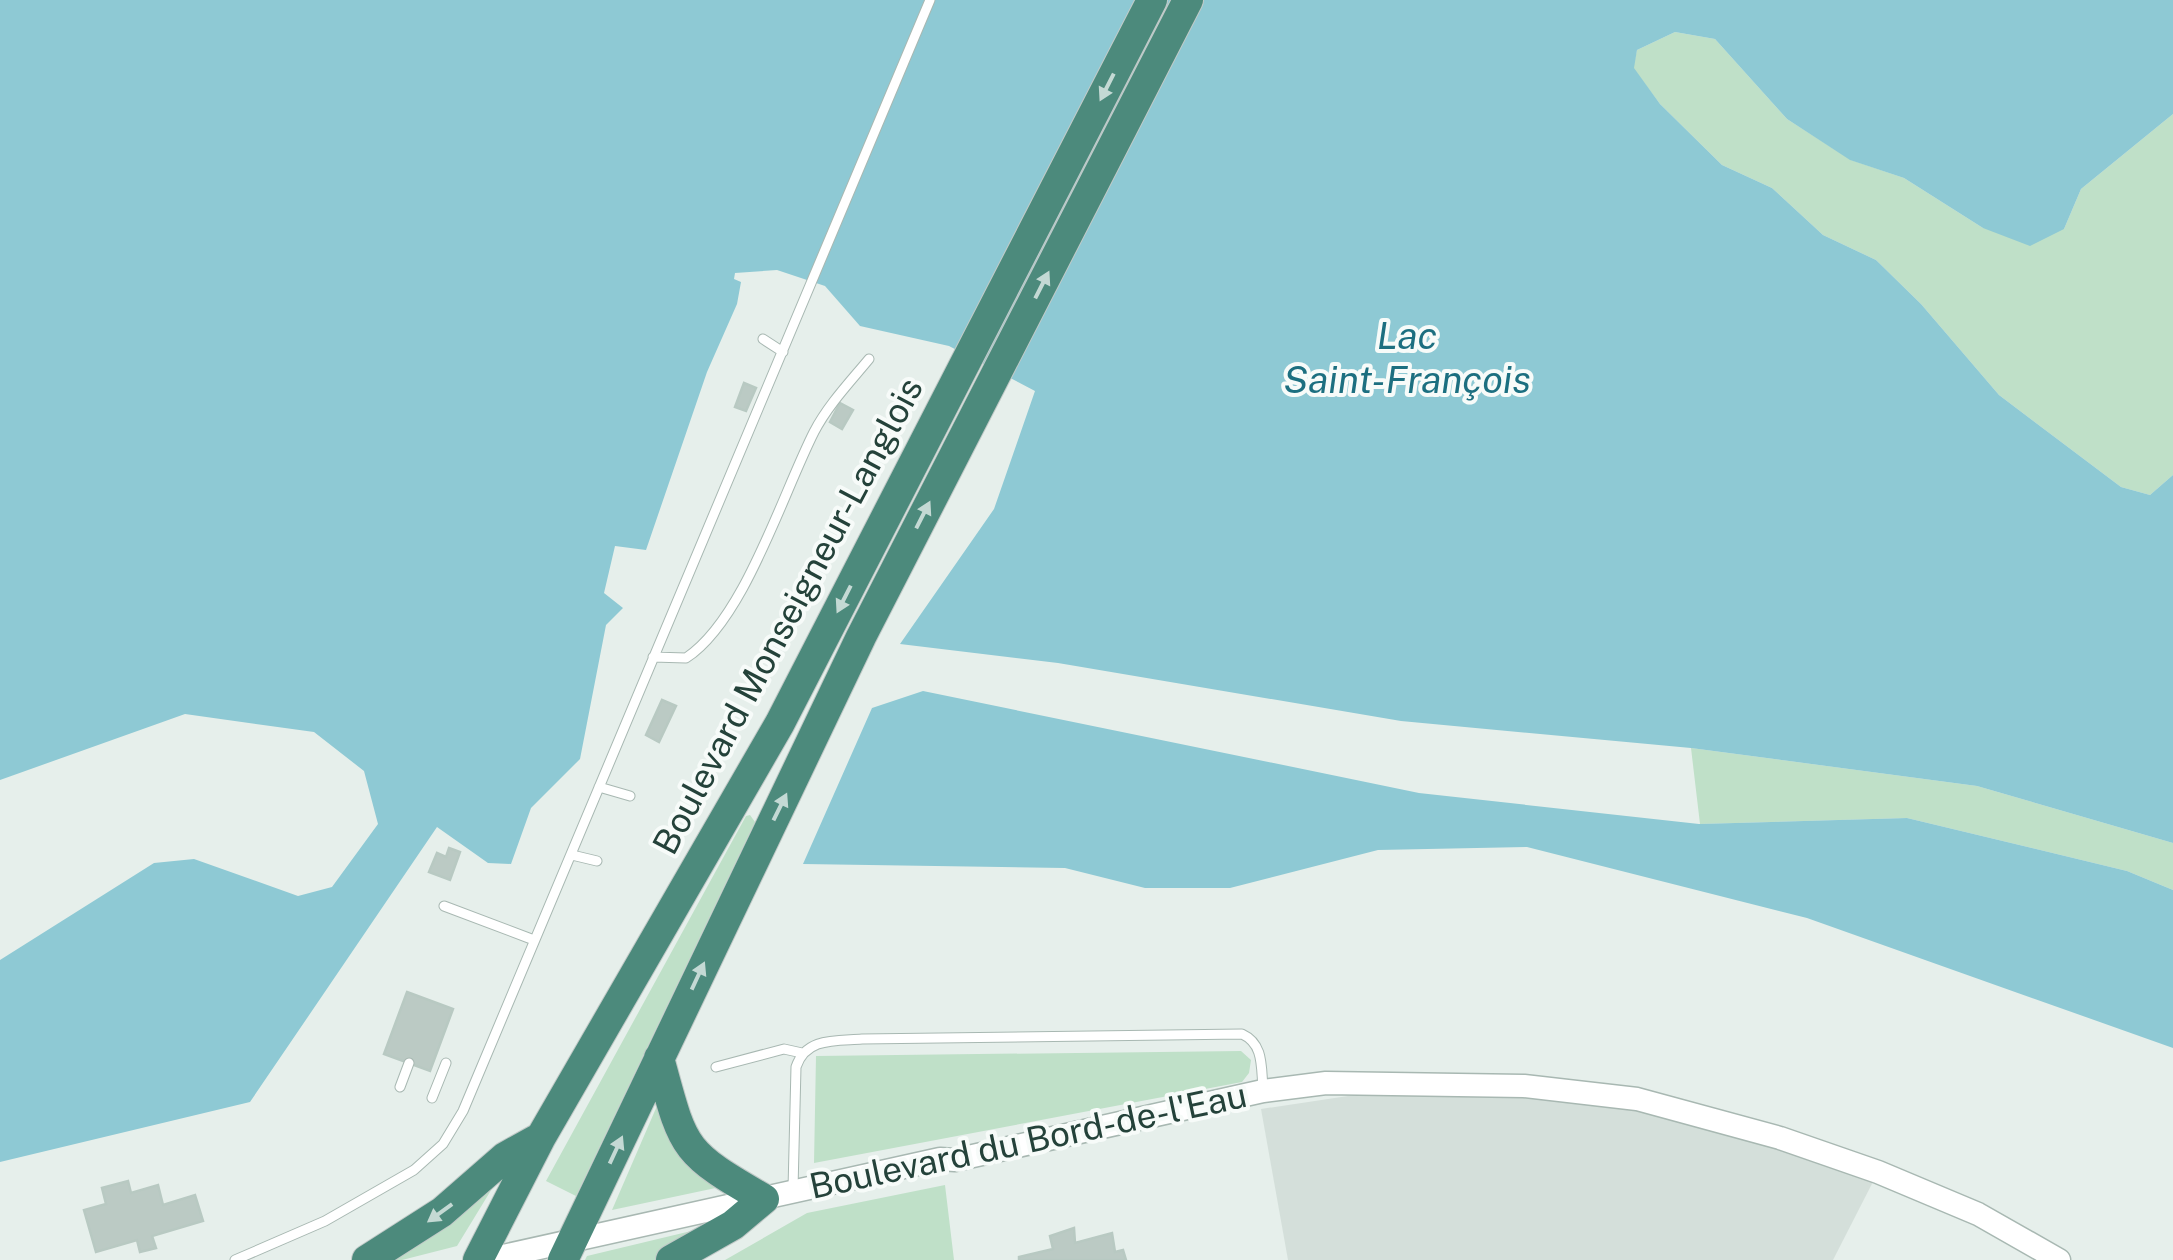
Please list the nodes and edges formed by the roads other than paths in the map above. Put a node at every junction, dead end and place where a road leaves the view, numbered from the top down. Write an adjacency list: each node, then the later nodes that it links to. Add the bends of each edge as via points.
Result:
1 (930, 0): 5 (lane)
2 (1152, 0): 22 (highway, Boulevard Monseigneur-Langlois, one-way to 22, via 758,763)
3 (1188, 0): 15 (highway, Boulevard Monseigneur-Langlois, one-way to 3, via 861,637)
4 (763, 339): 5 (lane)
5 (783, 352): 7 (lane)
6 (869, 358): 7 (lane, via 815,430 746,580 712,636 686,658)
7 (654, 657): 8 (lane)
8 (600, 787): 9 (lane); 10 (lane)
9 (630, 796)
10 (572, 855): 11 (lane); 13 (lane)
11 (597, 860)
12 (444, 906): 13 (lane)
13 (534, 940): 25 (lane, via 468,1101 434,1154 325,1221)
14 (802, 1054): 18 (lane, via 784,1049); 20 (lane, Boulevard du Bord-de-l'Eau, via 817,1043 862,1038 1242,1034 1259,1050); 23 (lane, Boulevard du Bord-de-l'Eau)
15 (659, 1058): 23 (highway, via 686,1143 707,1166); 24 (highway, Boulevard Monseigneur-Langlois, one-way to 15)
16 (446, 1062): 21 (lane)
17 (409, 1063): 19 (lane)
18 (716, 1067)
19 (400, 1087)
20 (1264, 1091): 23 (street, Boulevard du Bord-de-l'Eau); 29 (street, Boulevard du Bord-de-l'Eau, via 1326,1083 1524,1086 1637,1099 1878,1172 1978,1214)
21 (432, 1098)
22 (541, 1137): 26 (highway, one-way to 26); 27 (highway, Boulevard Monseigneur-Langlois)
23 (778, 1196): 24 (street, Boulevard du Bord-de-l'Eau); 28 (highway)
24 (569, 1249): 27 (street, Boulevard du Bord-de-l'Eau)
25 (235, 1260)
26 (367, 1260)
27 (481, 1260)
28 (672, 1260)
29 (2059, 1260)

